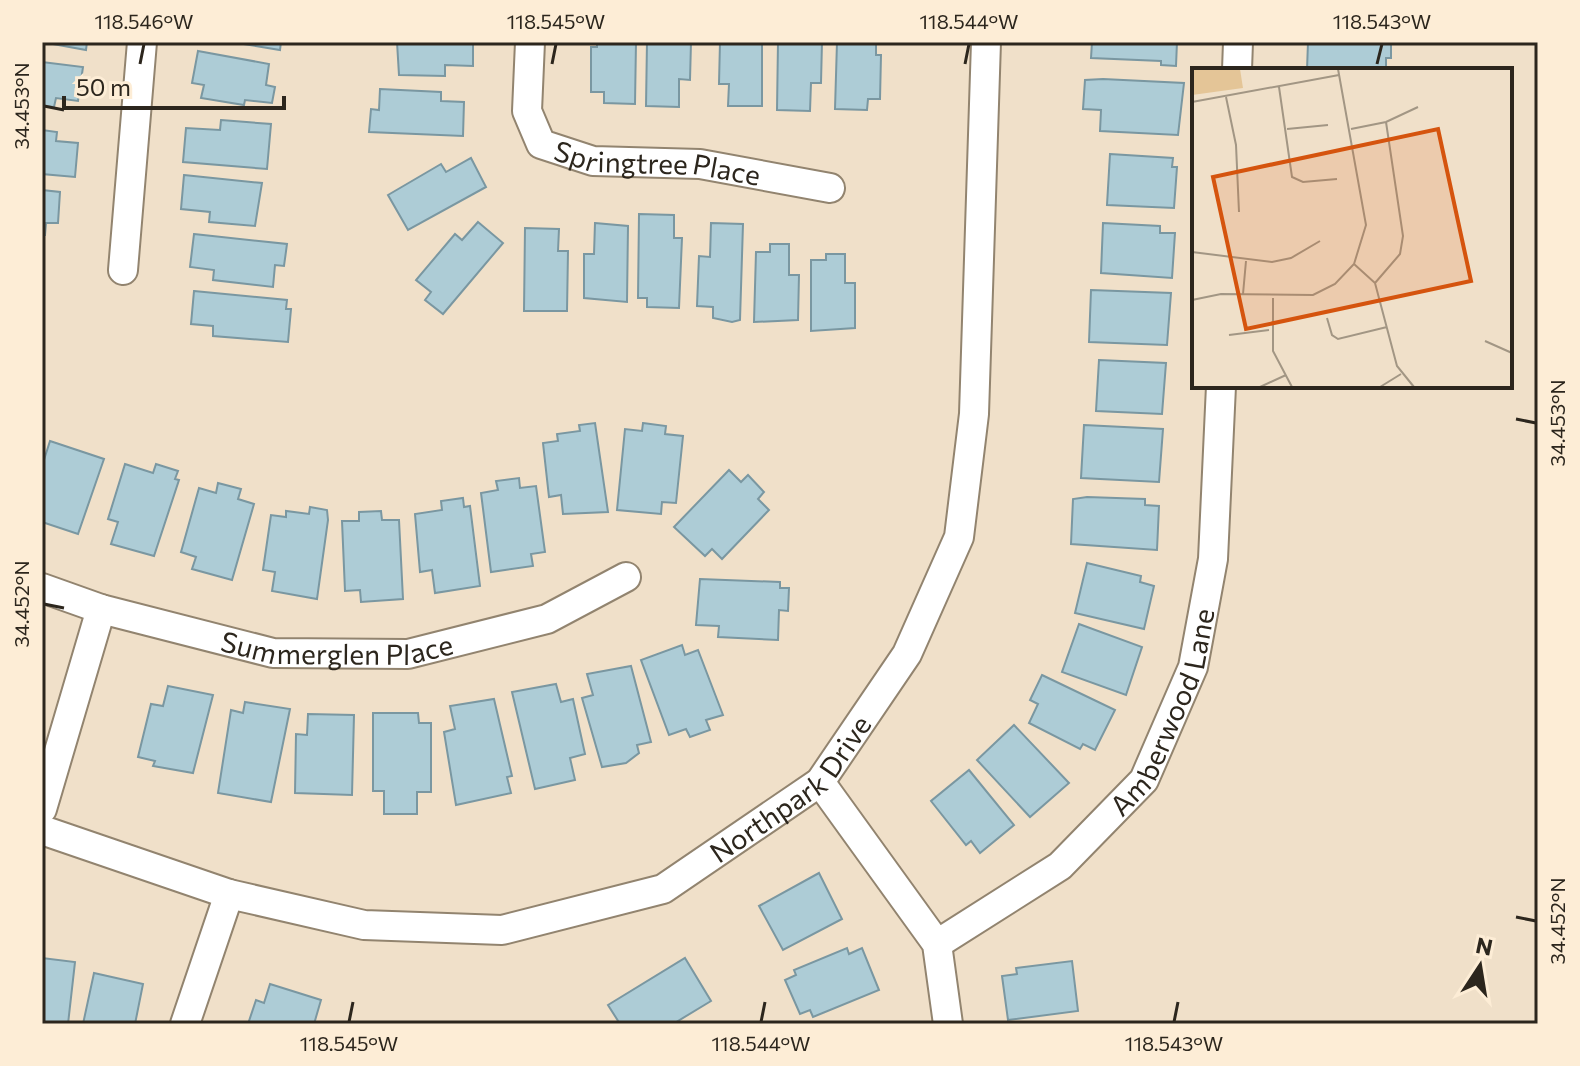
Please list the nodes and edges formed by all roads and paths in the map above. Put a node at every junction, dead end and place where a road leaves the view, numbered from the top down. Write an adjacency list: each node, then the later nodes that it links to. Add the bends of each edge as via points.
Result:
1 (142, 42): 7 (street)
2 (530, 42): 6 (street, Springtree Place, via 527,111 541,144 593,161 700,164)
3 (986, 42): 12 (street, Northpark Drive, via 974,414 959,537 907,654)
4 (1238, 42): 5 (street)
5 (1237, 68)
6 (830, 188)
7 (123, 270)
8 (1221, 388): 16 (street, Amberwood Lane, via 1213,559 1193,667 1144,780 1060,866)
9 (626, 577): 11 (street, Summerglen Place, via 547,619 408,654 273,653)
10 (42, 588): 11 (street, Summerglen Place)
11 (101, 609): 13 (street)
12 (820, 782): 15 (street, Northpark Drive, via 663,889 502,930 364,925); 16 (street)
13 (42, 809)
14 (42, 830): 15 (street, Northpark Drive)
15 (229, 894): 17 (street)
16 (937, 944): 18 (street)
17 (185, 1024)
18 (948, 1024)

